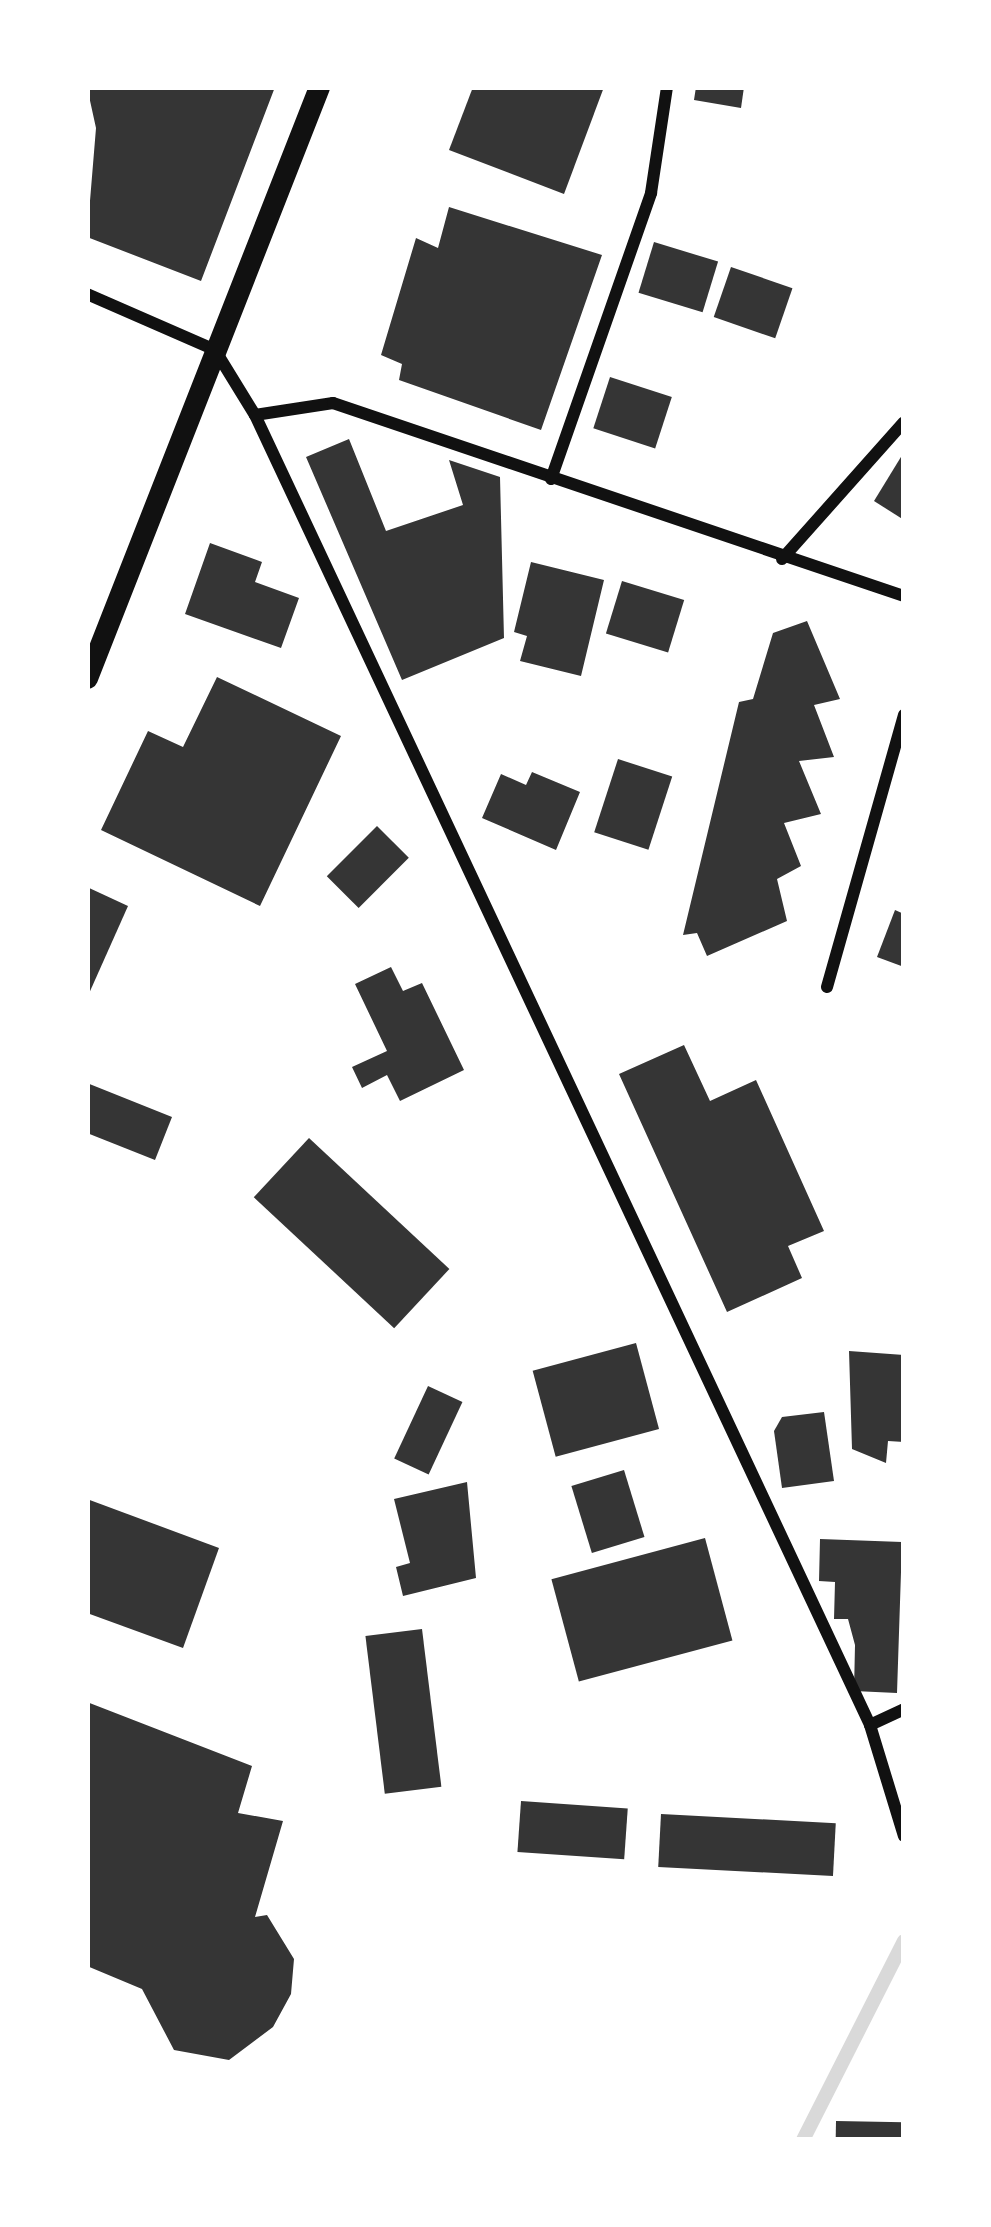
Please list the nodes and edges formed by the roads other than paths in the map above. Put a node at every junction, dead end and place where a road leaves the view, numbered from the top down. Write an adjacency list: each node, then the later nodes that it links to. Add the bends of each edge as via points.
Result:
1 (319, 87): 4 (street)
2 (667, 87): 7 (street, via 652,194)
3 (87, 294): 4 (street)
4 (215, 350): 5 (street); 10 (street)
5 (255, 415): 7 (street, via 333,403); 14 (street)
6 (904, 422): 8 (street)
7 (551, 479): 8 (street)
8 (782, 559): 9 (street)
9 (904, 596)
10 (87, 678)
11 (904, 715): 12 (street)
12 (826, 987)
13 (904, 1708): 14 (street)
14 (870, 1725): 15 (street)
15 (903, 1835)

